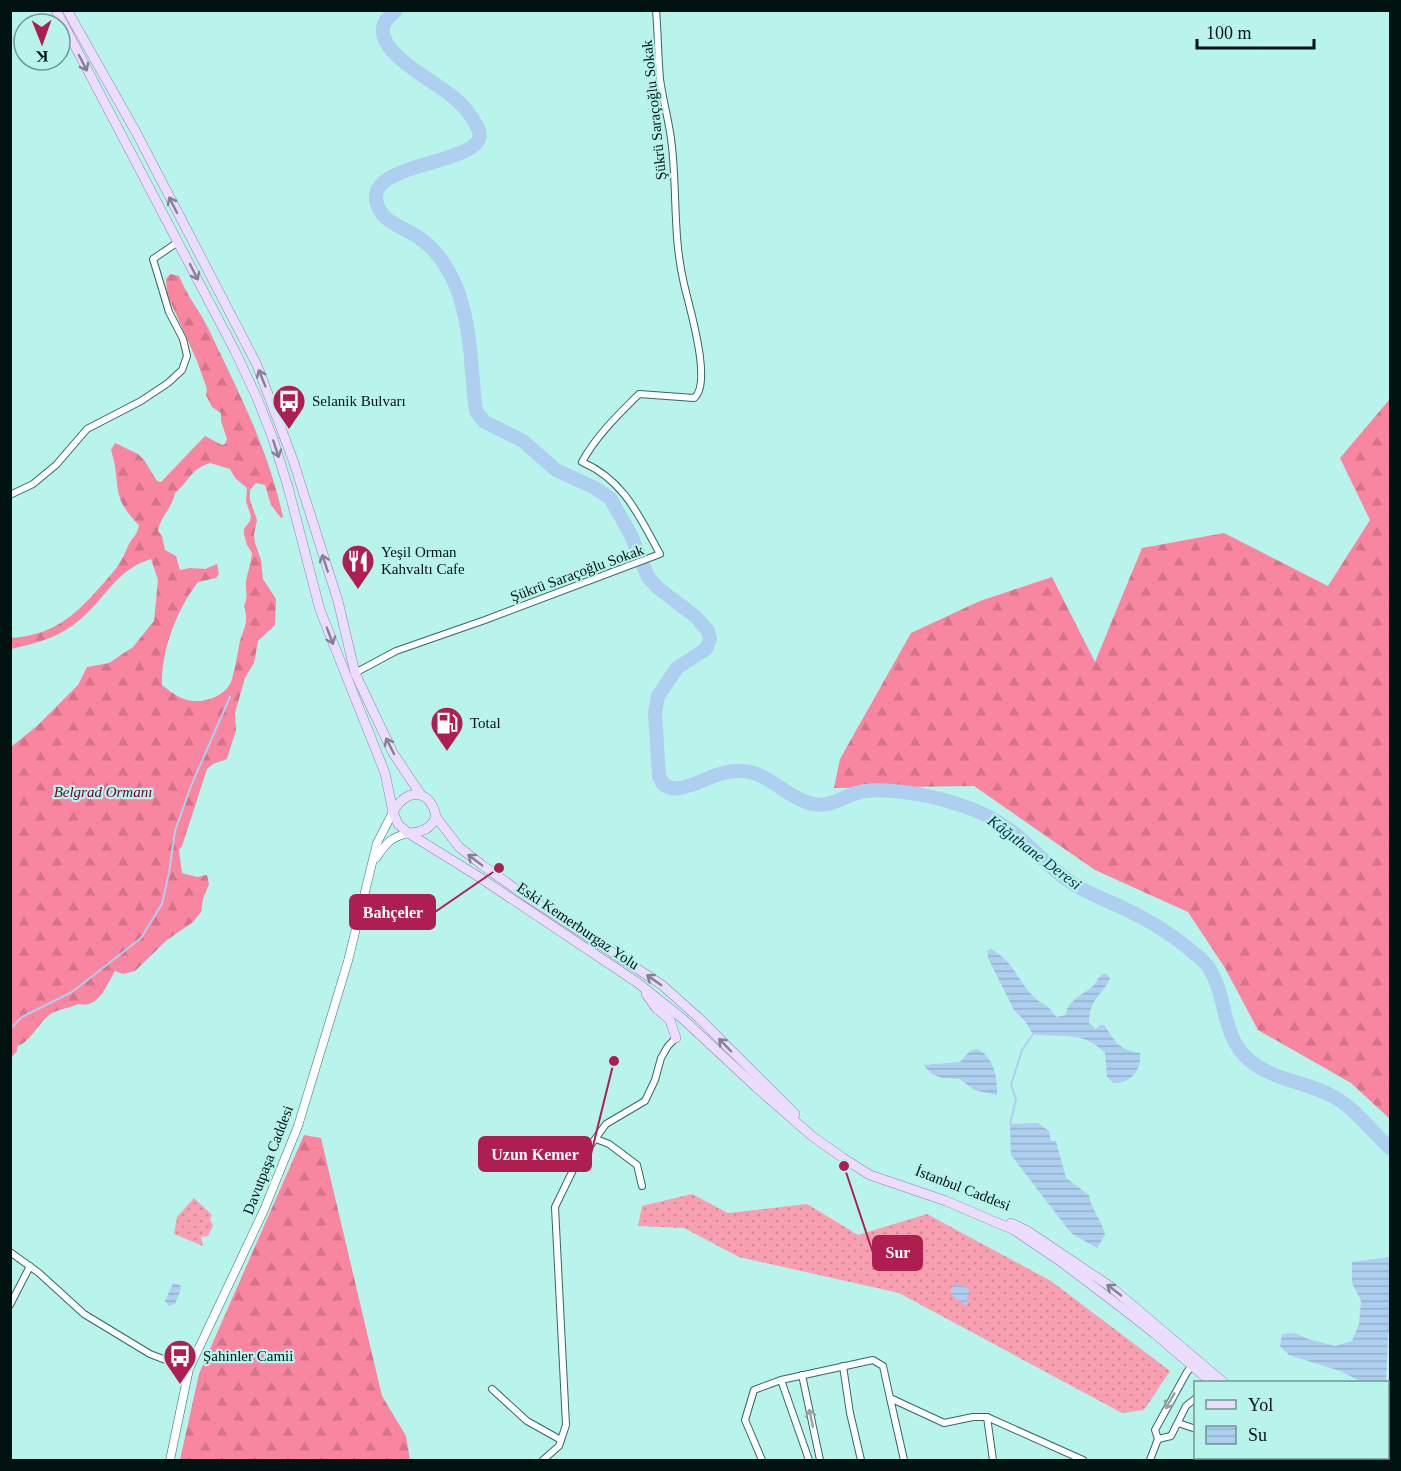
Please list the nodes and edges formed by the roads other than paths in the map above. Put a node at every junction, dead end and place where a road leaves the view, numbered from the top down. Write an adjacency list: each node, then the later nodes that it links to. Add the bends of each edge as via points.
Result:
1 (56, 10): 4 (main road, one-way to 4)
2 (67, 10): 6 (main road, one-way to 2, via 338,601 293,460 257,365)
3 (656, 10): 6 (street, Şükrü Saraçoğlu Sokak, via 660,79 672,147 679,255 701,357 701,387 694,398 639,393 588,449 582,462 604,474 626,494 660,554 396,651)
4 (178, 242): 5 (street, via 153,259 169,312 183,339 187,356 182,370 141,401 87,429 56,465 33,484); 8 (main road, one-way to 8, via 235,351 273,439 320,610 380,759)
5 (10, 495)
6 (355, 673): 7 (main road, one-way to 6, via 393,753)
7 (421, 795): 8 (main road, via 401,799); 9 (main road, via 430,801)
8 (393, 812): 10 (main road); 11 (street, Davutpaşa Caddesi, via 377,843)
9 (436, 817): 10 (main road, via 429,828); 13 (main road, Eski Kemerburgaz Yolu, one-way to 9, via 662,985 459,848)
10 (408, 833): 11 (street, via 393,837); 12 (main road, Eski Kemerburgaz Yolu)
11 (374, 862): 25 (street, Davutpaşa Caddesi, via 348,962 289,1152)
12 (638, 983): 14 (main road, Eski Kemerburgaz Yolu); 16 (main road, via 669,1020)
13 (699, 1018): 14 (main road); 15 (main road); 19 (main road, İstanbul Caddesi, one-way to 13, via 970,1205 874,1170 828,1142 756,1077)
14 (687, 1022): 15 (main road, Eski Kemerburgaz Yolu); 16 (main road)
15 (696, 1031): 16 (main road); 19 (main road, İstanbul Caddesi, via 812,1136 870,1175 946,1200)
16 (676, 1038): 17 (street, via 661,1058 645,1101 606,1124)
17 (596, 1139): 18 (street, via 637,1165); 37 (street, via 574,1168 555,1207 566,1408)
18 (642, 1185)
19 (1025, 1234): 23 (main road, İstanbul Caddesi, via 1111,1287)
20 (10, 1252): 21 (street)
21 (30, 1266): 22 (street); 25 (street, via 84,1314 150,1354)
22 (10, 1305)
23 (1195, 1363): 28 (main road, İstanbul Caddesi); 29 (main road, İstanbul Caddesi); 36 (street, one-way to 36, via 1155,1430)
24 (843, 1366): 26 (street); 31 (street, via 873,1360 883,1366); 43 (street)
25 (189, 1369): 38 (street, Davutpaşa Caddesi)
26 (802, 1375): 27 (street); 42 (street, one-way to 26)
27 (782, 1380): 40 (street, via 754,1390 745,1420); 41 (street)
28 (1209, 1381)
29 (1220, 1381)
30 (492, 1389): 37 (street, via 527,1421)
31 (890, 1398): 33 (street, via 944,1423); 44 (street)
32 (1194, 1400): 34 (street)
33 (987, 1417): 45 (street); 46 (street)
34 (1178, 1423): 35 (street); 36 (street, via 1171,1436)
35 (1194, 1428)
36 (1158, 1439): 47 (street)
37 (561, 1440): 39 (street)
38 (170, 1461)
39 (543, 1461)
40 (762, 1461)
41 (809, 1461)
42 (820, 1461)
43 (861, 1461)
44 (904, 1461)
45 (993, 1461)
46 (1083, 1461)
47 (1150, 1461)

